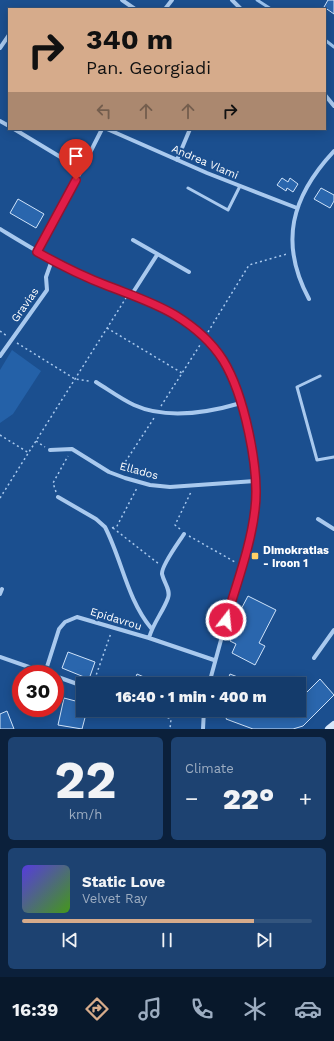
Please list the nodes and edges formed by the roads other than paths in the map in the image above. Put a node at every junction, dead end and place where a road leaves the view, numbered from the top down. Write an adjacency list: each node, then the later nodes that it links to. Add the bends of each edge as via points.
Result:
1 (122, 0): 4 (street)
2 (172, 0): 5 (street)
3 (232, 0): 6 (street)
4 (134, 8)
5 (166, 8)
6 (240, 8)
7 (8, 36): 8 (street)
8 (0, 48)
9 (326, 96): 10 (street)
10 (334, 106)
11 (16, 130): 17 (street)
12 (102, 130): 17 (street)
13 (109, 130): 16 (street, Andrea Vlami)
14 (190, 130): 16 (street)
15 (334, 151): 20 (street, via 308,184)
16 (178, 160): 18 (street, Andrea Vlami)
17 (82, 170): 23 (street)
18 (240, 186): 19 (lane, via 228,210); 20 (street, Andrea Vlami)
19 (188, 188)
20 (297, 208): 28 (street, via 293,252 298,274)
21 (0, 229): 23 (street)
22 (133, 240): 24 (street)
23 (37, 252): 25 (street)
24 (157, 255): 26 (street); 27 (street)
25 (52, 260): 27 (street); 29 (street, Gravias, via 46,277 47,290)
26 (189, 272)
27 (130, 293): 32 (street, via 174,315 204,338 222,359)
28 (309, 300)
29 (0, 356)
30 (320, 376): 34 (lane, via 297,387 317,460)
31 (96, 382): 32 (street, via 134,405 158,411 194,413)
32 (240, 403): 35 (street)
33 (50, 450): 35 (street, Ellados, via 72,449 117,475 140,483 160,486)
34 (334, 456)
35 (255, 481): 47 (street, via 253,520)
36 (58, 497): 42 (street, via 101,522 135,603)
37 (318, 519): 38 (street)
38 (334, 529)
39 (184, 534): 42 (street, via 164,567 162,575 168,589 168,598)
40 (2, 589): 41 (street)
41 (0, 594)
42 (151, 628): 44 (street)
43 (334, 630): 46 (street)
44 (149, 638): 47 (street, Epidavrou); 49 (street, Epidavrou, via 77,617 65,622 58,632)
45 (0, 657): 48 (street)
46 (314, 658)
47 (214, 660): 50 (street)
48 (24, 665)
49 (49, 665)
50 (210, 677)
51 (64, 679): 52 (street)
52 (76, 684)
53 (204, 717): 55 (street)
54 (334, 725): 56 (street)
55 (203, 729)
56 (329, 729)

